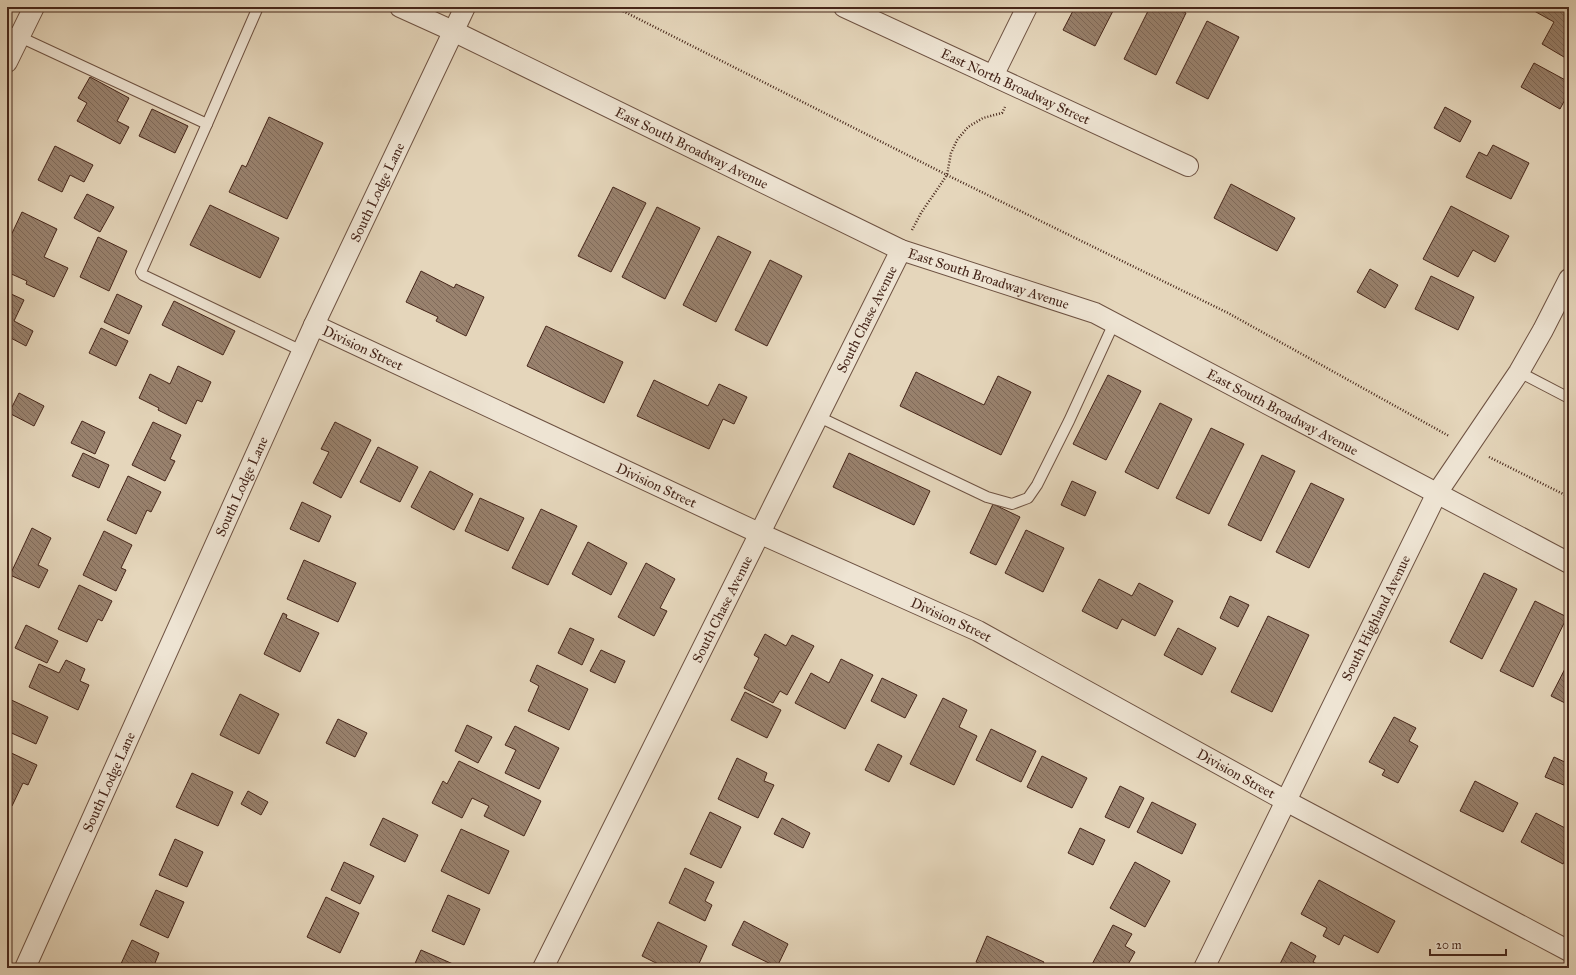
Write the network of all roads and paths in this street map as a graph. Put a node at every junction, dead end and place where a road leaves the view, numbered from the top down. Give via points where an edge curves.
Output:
1 (34, 7) edge
2 (258, 7) edge
3 (400, 7) edge
4 (465, 7) edge
5 (614, 7) edge
6 (844, 7) edge
7 (1027, 7) edge
8 (453, 31) junction
9 (13, 34) edge
10 (7, 62) edge
11 (993, 76) junction
12 (1017, 88) junction
13 (207, 124) junction
14 (1188, 166) dead end
15 (946, 175) junction
16 (901, 250) junction
17 (1569, 279) edge
18 (1114, 323) junction
19 (314, 325) junction
20 (302, 351) junction
21 (1519, 372) junction
22 (1569, 398) edge
23 (819, 417) junction
24 (1451, 437) dead end
25 (1486, 455) dead end
26 (1436, 493) junction
27 (1569, 497) edge
28 (761, 534) junction
29 (1569, 563) edge
30 (1286, 801) junction
31 (1569, 951) edge
32 (25, 968) edge
33 (543, 968) edge
34 (1204, 968) edge

1 - 9 street
2 - 13 lane
3 - 8 street, East South Broadway Avenue
4 - 8 street, South Lodge Lane
5 - 15 path
6 - 11 street, East North Broadway Street
7 - 11 street
8 - 16 street, East South Broadway Avenue
8 - 19 street, South Lodge Lane
9 - 10 street
9 - 13 lane
11 - 12 street, East North Broadway Street
12 - 14 street, East North Broadway Street
12 - 15 path via 1002,113 983,118 968,127 951,154
13 - 20 lane via 142,272 143,275
15 - 16 path
15 - 24 path via 1228,312
16 - 18 street, East South Broadway Avenue via 1095,313
16 - 23 street, South Chase Avenue
17 - 21 street, South Highland Avenue
18 - 23 lane via 1070,421 1037,485 1028,498 1012,504 987,496
18 - 26 street, East South Broadway Avenue
19 - 20 street, South Lodge Lane
19 - 28 street, Division Street
20 - 32 street, South Lodge Lane
21 - 22 lane
21 - 26 street, South Highland Avenue
23 - 28 street, South Chase Avenue
25 - 27 path
26 - 29 street, East South Broadway Avenue
26 - 30 street, South Highland Avenue
28 - 30 street, Division Street via 978,631
28 - 33 street, South Chase Avenue
30 - 31 street, Division Street
30 - 34 street, South Highland Avenue

